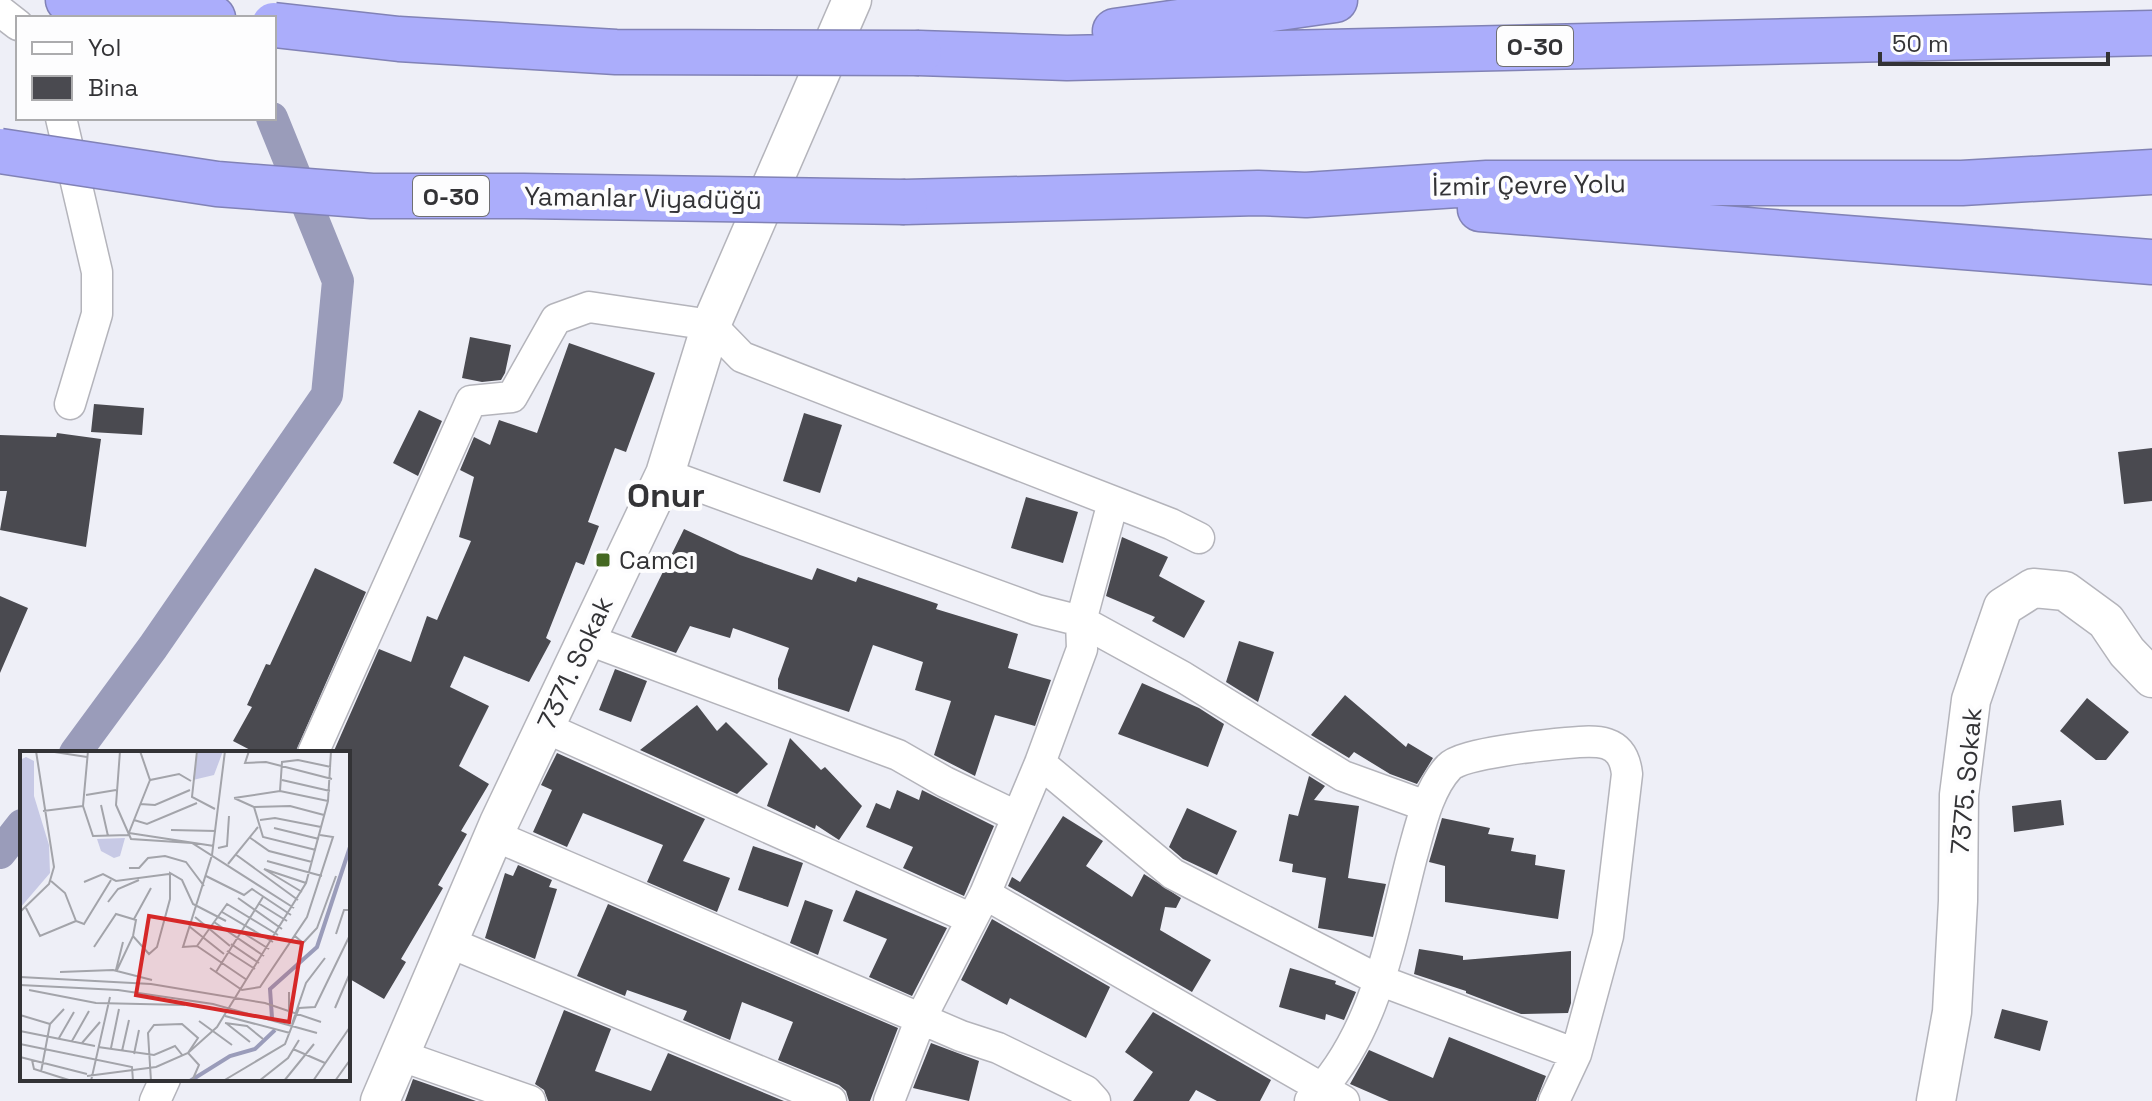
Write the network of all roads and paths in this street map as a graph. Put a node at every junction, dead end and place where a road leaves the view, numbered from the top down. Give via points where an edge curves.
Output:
1 (68, 0) edge
2 (852, 0) edge
3 (1335, 0) edge
4 (0, 11) edge
5 (197, 16) edge
6 (16, 23) edge
7 (276, 25) edge
8 (2152, 33) edge
9 (919, 53) junction
10 (61, 120) edge
11 (0, 151) edge
12 (2152, 172) edge
13 (1306, 195) junction
14 (905, 202) joint
15 (2152, 262) edge
16 (711, 325) junction
17 (70, 404) dead end
18 (665, 474) junction
19 (1113, 502) junction
20 (1199, 538) dead end
21 (1081, 621) junction
22 (586, 639) junction
23 (2152, 678) edge
24 (544, 727) junction
25 (314, 751) edge
26 (1040, 763) junction
27 (1426, 806) junction
28 (1016, 816) junction
29 (493, 835) junction
30 (978, 906) junction
31 (448, 942) junction
32 (1379, 980) junction
33 (921, 1018) junction
34 (1576, 1054) junction
35 (399, 1055) junction
36 (164, 1081) edge
37 (1326, 1097) edge
38 (155, 1101) edge
39 (380, 1101) edge
40 (530, 1101) edge
41 (831, 1101) edge
42 (889, 1101) edge
43 (1095, 1101) edge
44 (1554, 1101) edge
45 (1936, 1101) edge

1 - 5 highway
2 - 16 street, 7371. Sokak
3 - 9 highway
4 - 6 street
7 - 9 highway, O-30, bridge via 399,39 616,52
8 - 9 highway, O-30 via 1067,58
10 - 17 street via 97,272 97,314
11 - 14 highway, Yamanlar Viyadüğü / O-30, bridge via 217,184 372,196
12 - 13 highway, İzmir Çevre Yolu / O-30 via 1962,183 1487,183
13 - 14 highway, İzmir Çevre Yolu / O-30
13 - 15 highway
16 - 18 street, 7371. Sokak
16 - 19 street via 742,357
16 - 25 street via 589,307 556,319 512,397 471,401
18 - 21 street via 1037,610
18 - 22 street, 7371. Sokak
19 - 20 street
19 - 21 street
21 - 26 street via 1082,649
21 - 27 street via 1343,776
22 - 24 street, 7371. Sokak
22 - 28 street via 898,755
23 - 45 street, 7375. Sokak via 2106,621 2065,591 2033,588 2003,607 1971,700 1959,795 1952,1012
24 - 29 street, 7371. Sokak
24 - 30 street
26 - 28 street
26 - 32 street via 1173,874
27 - 32 street
27 - 34 street via 1449,765 1465,757 1598,742 1615,747 1625,760 1608,936
28 - 30 street
29 - 31 street, 7371. Sokak
29 - 33 street
30 - 33 street
30 - 37 street
31 - 35 street, 7371. Sokak
31 - 41 street
32 - 34 street
32 - 37 street
33 - 42 street
33 - 43 street via 998,1048 1086,1091
34 - 44 street
35 - 39 street, 7371. Sokak
35 - 40 street
36 - 38 street

